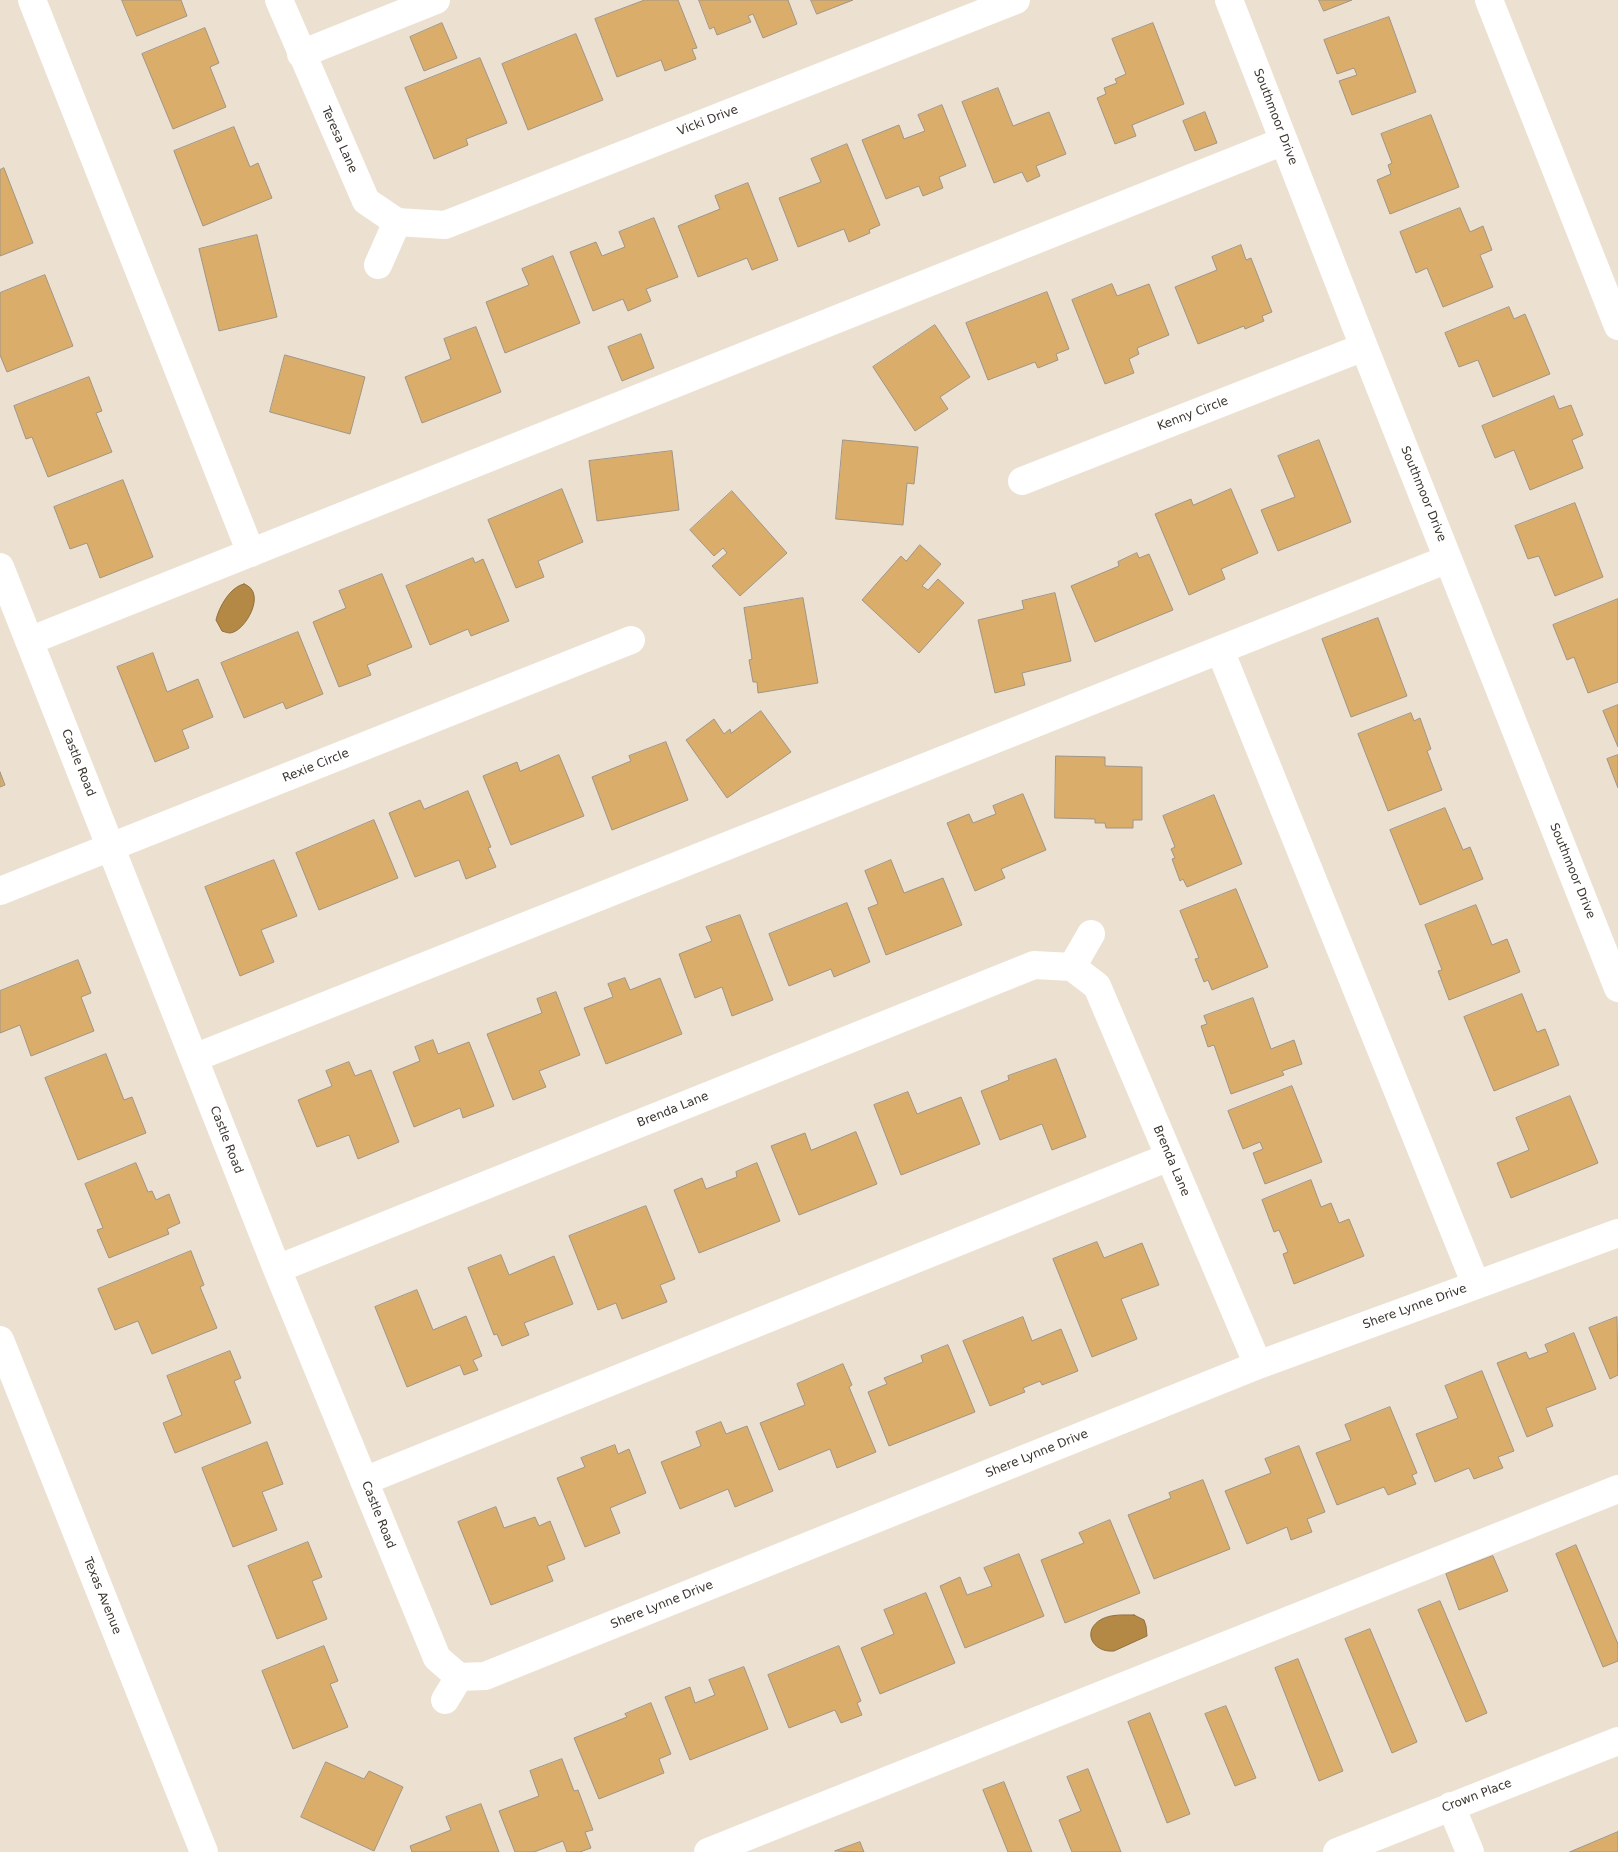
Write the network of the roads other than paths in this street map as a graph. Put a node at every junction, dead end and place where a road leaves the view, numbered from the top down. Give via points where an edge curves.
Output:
1 (32, 0) edge
2 (279, 0) edge
3 (436, 0) edge
4 (1016, 0) edge
5 (1229, 0) edge
6 (1489, 0) edge
7 (301, 54) junction
8 (1284, 141) junction
9 (397, 222) junction
10 (378, 266) dead end
11 (1618, 326) edge
12 (1364, 347) junction
13 (1022, 481) dead end
14 (251, 553) junction
15 (1448, 559) junction
16 (0, 567) edge
17 (631, 640) dead end
18 (29, 641) junction
19 (1220, 650) junction
20 (112, 847) junction
21 (0, 891) edge
22 (1091, 934) dead end
23 (1072, 967) junction
24 (1618, 988) edge
25 (194, 1058) junction
26 (1170, 1157) junction
27 (1618, 1233) edge
28 (277, 1269) junction
29 (1476, 1285) junction
30 (0, 1340) edge
31 (1258, 1365) junction
32 (364, 1481) junction
33 (1618, 1488) edge
34 (459, 1677) junction
35 (445, 1700) dead end
36 (1618, 1741) edge
37 (1451, 1806) junction
38 (204, 1852) edge
39 (708, 1852) edge
40 (1337, 1852) edge
41 (1470, 1852) edge

1 - 14 street
2 - 7 street, Teresa Lane
3 - 7 street
4 - 9 street, Vicki Drive via 445,225
5 - 8 street, Southmoor Drive
6 - 11 street
7 - 9 street, Teresa Lane via 366,201
8 - 12 street, Southmoor Drive
8 - 14 street
9 - 10 street
12 - 13 street, Kenny Circle
12 - 15 street, Southmoor Drive
14 - 18 street
15 - 19 street
15 - 24 street, Southmoor Drive
16 - 18 street, Castle Road
17 - 20 street, Rexie Circle
18 - 20 street, Castle Road
19 - 25 street
19 - 29 street
20 - 21 street, Rexie Circle
20 - 25 street, Castle Road
22 - 23 street
23 - 26 street, Brenda Lane via 1097,986
23 - 28 street, Brenda Lane via 1034,965
25 - 28 street, Castle Road
26 - 31 street, Brenda Lane
26 - 32 street
27 - 29 street, Shere Lynne Drive
28 - 32 street, Castle Road
29 - 31 street, Shere Lynne Drive
30 - 38 street, Texas Avenue
31 - 34 street, Shere Lynne Drive via 485,1676
32 - 34 street, Castle Road via 437,1658
33 - 39 street
34 - 35 street
36 - 37 street, Crown Place
37 - 40 street, Crown Place
37 - 41 street

